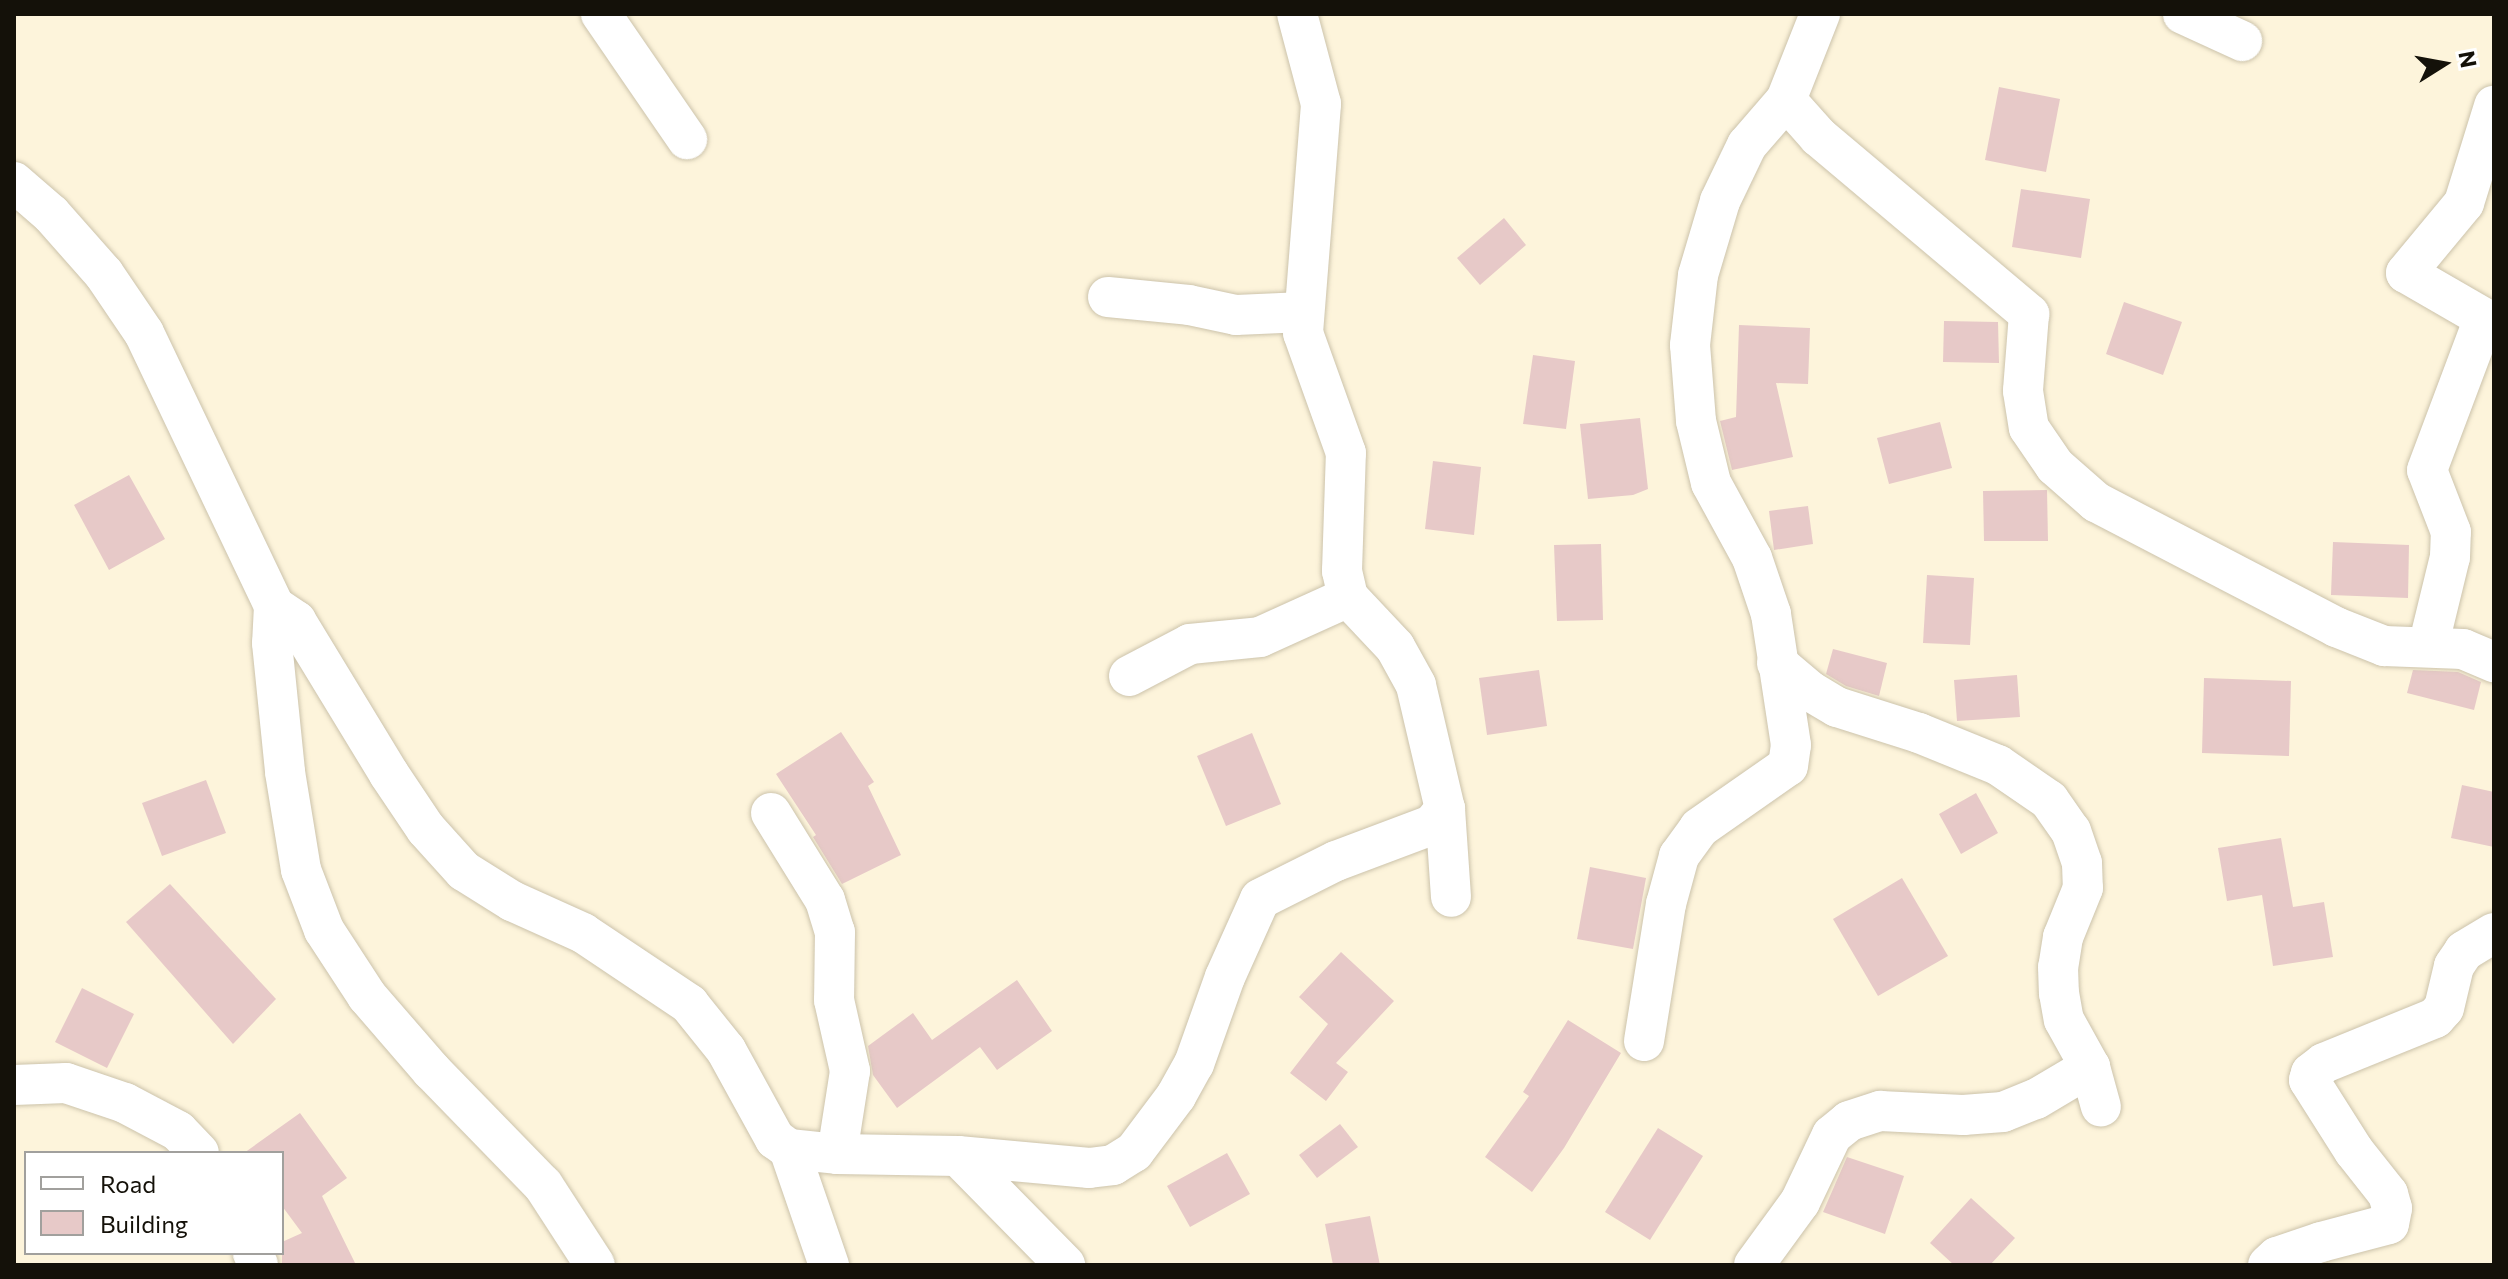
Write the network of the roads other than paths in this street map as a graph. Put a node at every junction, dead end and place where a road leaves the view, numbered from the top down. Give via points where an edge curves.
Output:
1 (601, 14) edge
2 (1297, 14) edge
3 (1820, 14) edge
4 (2183, 14) edge
5 (2242, 41) dead end
6 (1786, 100) junction
7 (2494, 106) edge
8 (687, 139) dead end
9 (14, 182) edge
10 (1108, 297) dead end
11 (1304, 312) junction
12 (1348, 597) junction
13 (274, 606) junction
14 (2428, 647) junction
15 (2494, 662) edge
16 (1777, 663) junction
17 (1129, 676) dead end
18 (1445, 809) junction
19 (771, 813) dead end
20 (1451, 897) dead end
21 (2494, 933) edge
22 (1644, 1041) dead end
23 (2090, 1067) junction
24 (14, 1085) edge
25 (2101, 1107) dead end
26 (789, 1149) junction
27 (197, 1151) edge
28 (837, 1154) junction
29 (958, 1156) junction
30 (1757, 1263) edge
31 (595, 1265) edge
32 (829, 1265) edge
33 (1065, 1265) edge
34 (2268, 1265) edge

1 - 8 street
2 - 11 street via 1321,104
3 - 6 street
4 - 5 street
6 - 14 street via 1863,177 2029,314 2023,391 2029,428 2055,466 2096,502 2336,627 2384,646
6 - 16 street via 1747,145 1720,201 1698,275 1690,345 1696,421 1711,483 1752,558 1771,614
7 - 14 street via 2464,203 2406,273 2484,318 2427,470 2451,532
9 - 13 street via 51,214 104,274 144,333
10 - 11 street via 1236,315
11 - 12 street via 1303,333 1314,373 1346,453 1342,571
12 - 17 street via 1260,637 1190,644
12 - 18 street via 1395,647 1416,685
13 - 26 street via 296,621 389,774 426,829 464,871 512,901 583,933 689,1004 726,1050 775,1139
13 - 31 street via 272,643 285,772 301,870 324,930 376,1007 543,1185
14 - 15 street via 2463,649
16 - 22 street via 1788,708 1788,766 1699,828 1679,856
16 - 23 street via 1837,707 1998,765 2049,800 2071,831 2082,863 2083,888 2063,937 2058,967 2064,1020
18 - 20 street
18 - 29 street via 1432,825 1336,861 1260,899 1194,1064 1134,1152 1113,1165 1089,1168
19 - 28 street via 825,900 835,932 834,1000 850,1071
21 - 34 street via 2464,951 2454,966 2444,1008 2435,1018 2311,1073 2309,1080 2354,1151 2388,1194 2389,1224 2306,1247
23 - 25 street
23 - 30 street via 2003,1112 1880,1111 1849,1121 1832,1135 1800,1202
24 - 27 street via 66,1083 125,1103 178,1131
26 - 28 street
26 - 32 street
28 - 29 street
29 - 33 street

